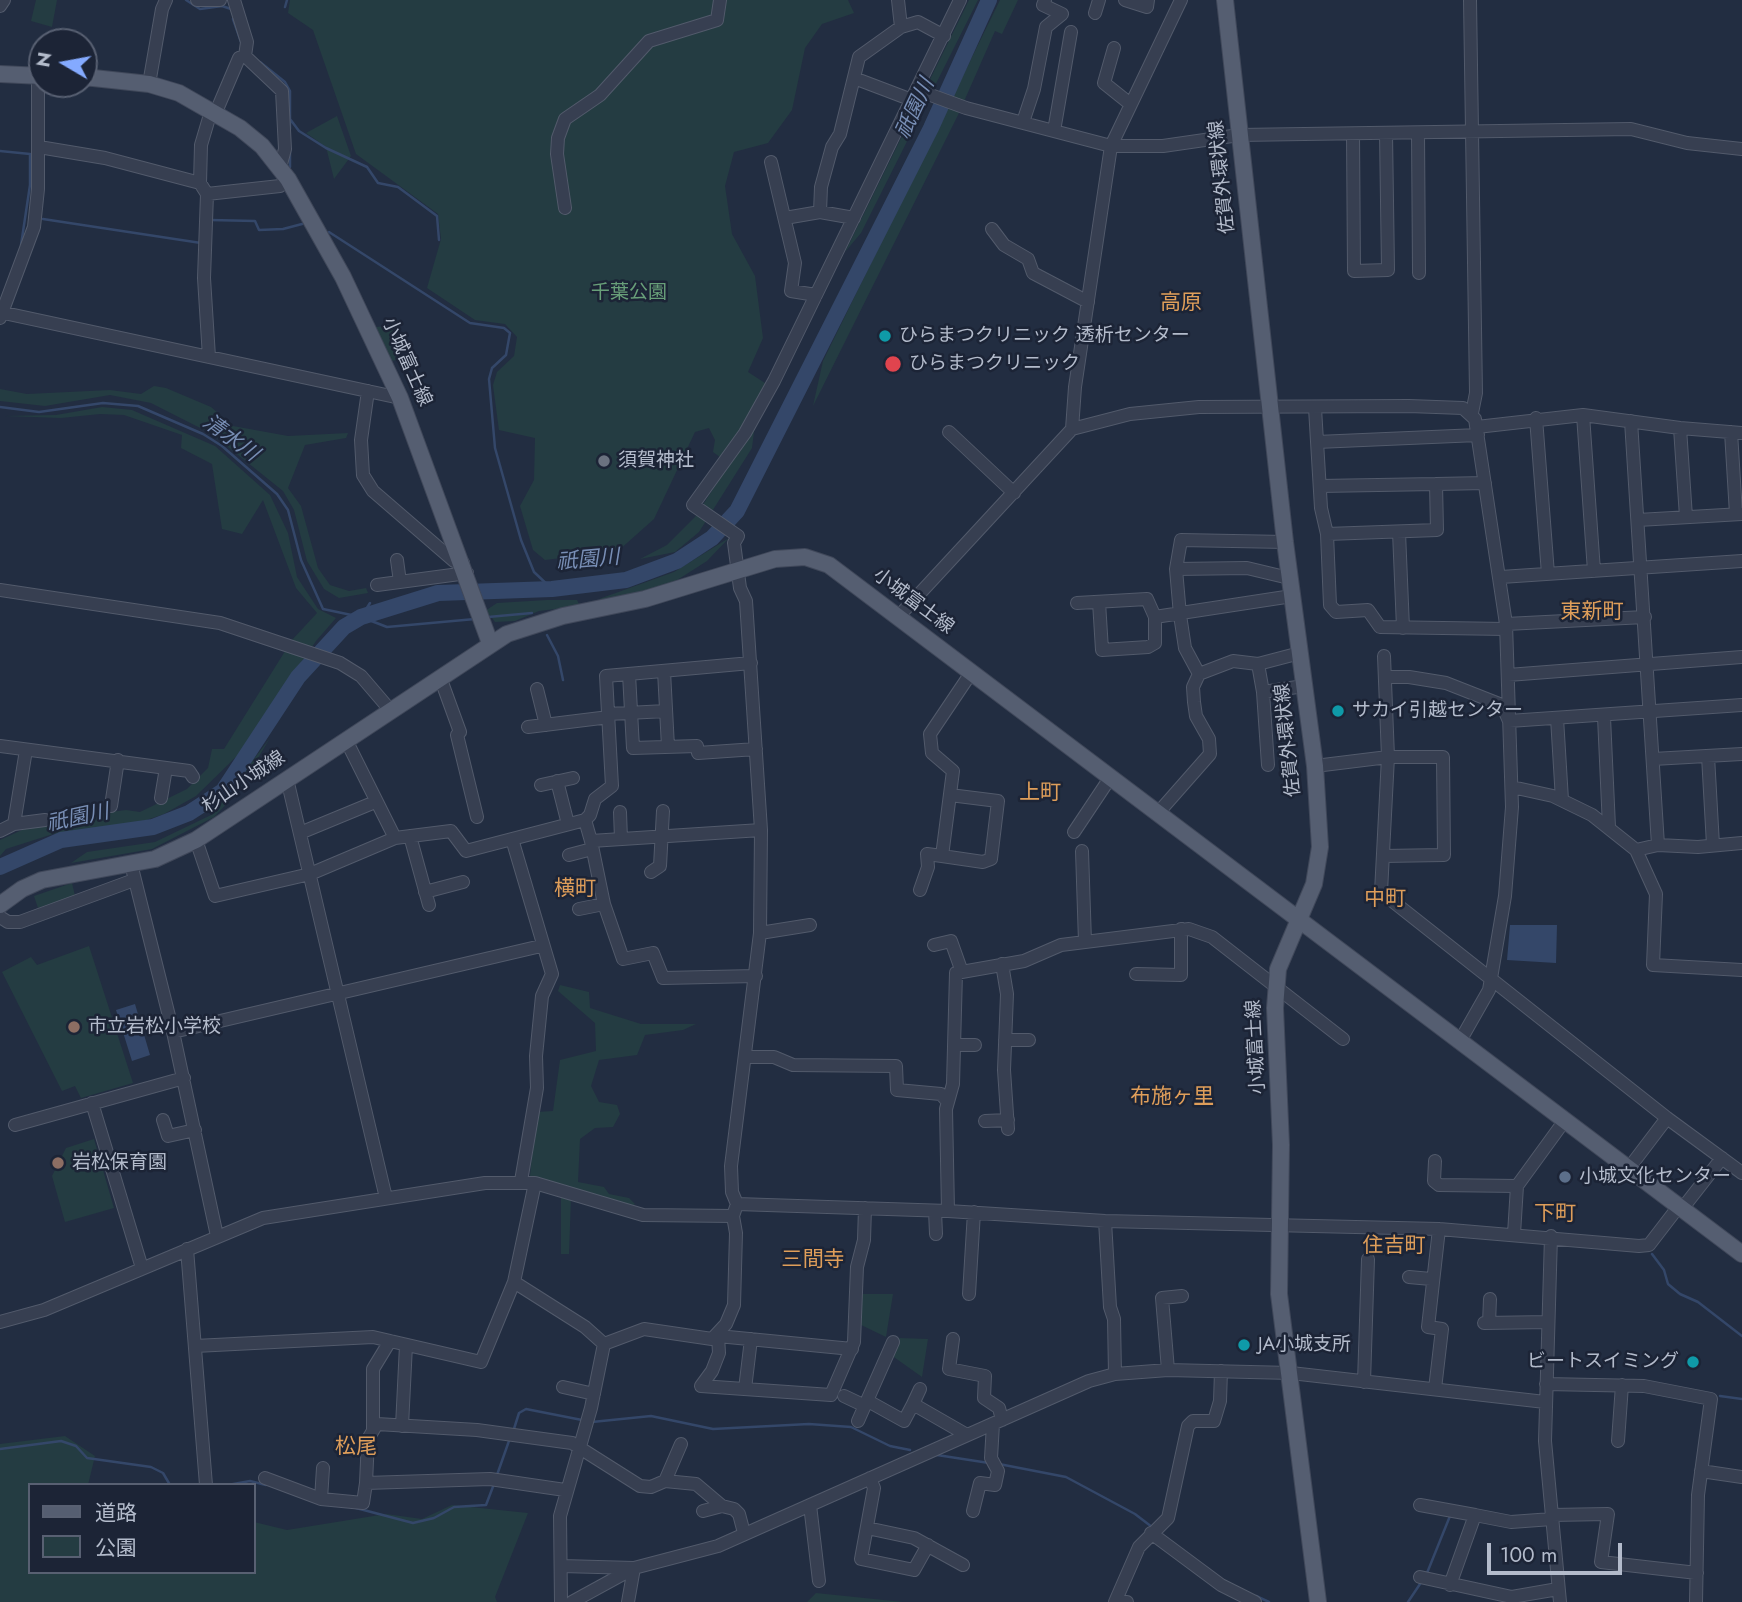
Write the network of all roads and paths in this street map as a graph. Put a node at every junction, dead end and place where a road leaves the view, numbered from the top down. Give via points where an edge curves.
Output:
1 (4, 0) edge
2 (166, 0) edge
3 (197, 0) edge
4 (221, 0) edge
5 (234, 0) edge
6 (720, 0) edge
7 (898, 0) edge
8 (960, 0) edge
9 (1045, 0) edge
10 (1125, 0) edge
11 (1148, 0) edge
12 (1181, 0) edge
13 (1225, 0) edge
14 (1470, 0) edge
15 (0, 6) edge
16 (901, 27) junction
17 (1071, 32) dead end
18 (943, 36) junction
19 (1114, 48) dead end
20 (246, 56) junction
21 (0, 74) edge
22 (28, 75) edge
23 (854, 78) junction
24 (98, 79) edge
25 (149, 84) junction
26 (918, 94) junction
27 (40, 98) edge
28 (1129, 103) junction
29 (213, 115) junction
30 (1023, 122) junction
31 (1054, 131) junction
32 (1472, 132) junction
33 (1386, 133) junction
34 (1418, 133) junction
35 (1353, 134) junction
36 (1239, 135) junction
37 (1111, 146) junction
38 (39, 147) junction
39 (1742, 149) edge
40 (771, 162) dead end
41 (284, 173) junction
42 (204, 188) junction
43 (565, 208) dead end
44 (820, 212) junction
45 (785, 218) junction
46 (854, 218) junction
47 (992, 229) dead end
48 (1419, 273) dead end
49 (816, 295) junction
50 (1088, 302) junction
51 (1, 314) edge
52 (209, 357) junction
53 (368, 391) junction
54 (400, 398) junction
55 (1269, 408) junction
56 (1315, 408) junction
57 (1472, 413) junction
58 (1583, 415) junction
59 (1536, 418) junction
60 (1631, 421) junction
61 (1680, 428) junction
62 (1072, 429) junction
63 (1477, 431) junction
64 (949, 432) dead end
65 (1736, 432) edge
66 (1317, 442) junction
67 (1485, 483) junction
68 (1436, 484) junction
69 (1320, 486) junction
70 (1014, 493) junction
71 (1739, 514) edge
72 (1686, 517) junction
73 (1638, 520) junction
74 (1399, 532) junction
75 (1327, 534) junction
76 (1284, 542) junction
77 (397, 560) dead end
78 (1742, 561) edge
79 (1642, 567) junction
80 (465, 568) junction
81 (1176, 569) junction
82 (737, 570) junction
83 (1594, 571) junction
84 (1548, 574) junction
85 (1501, 577) junction
86 (1289, 578) junction
87 (400, 582) junction
88 (377, 585) dead end
89 (0, 590) edge
90 (1292, 596) junction
91 (1099, 602) junction
92 (1077, 603) dead end
93 (1180, 615) junction
94 (898, 617) junction
95 (1155, 617) junction
96 (1645, 617) junction
97 (1506, 626) junction
98 (1403, 628) junction
99 (490, 643) junction
100 (1300, 653) junction
101 (1384, 656) dead end
102 (1742, 657) edge
103 (751, 663) junction
104 (1648, 663) junction
105 (1258, 664) junction
106 (664, 671) junction
107 (971, 673) junction
108 (629, 674) junction
109 (1199, 674) junction
110 (1508, 675) junction
111 (440, 677) junction
112 (1386, 677) junction
113 (1304, 686) junction
114 (537, 689) dead end
115 (1264, 692) junction
116 (1742, 705) edge
117 (391, 711) junction
118 (666, 711) junction
119 (631, 713) junction
120 (1651, 714) junction
121 (609, 715) junction
122 (1604, 717) junction
123 (1558, 718) junction
124 (1509, 721) junction
125 (546, 725) junction
126 (528, 727) dead end
127 (346, 740) junction
128 (0, 746) edge
129 (668, 747) junction
130 (756, 749) junction
131 (26, 750) junction
132 (1742, 754) edge
133 (1708, 756) junction
134 (1388, 757) junction
135 (1653, 759) junction
136 (118, 760) junction
137 (1268, 765) dead end
138 (1315, 766) junction
139 (166, 768) junction
140 (194, 777) dead end
141 (573, 778) dead end
142 (1110, 778) junction
143 (287, 779) junction
144 (557, 781) junction
145 (541, 785) dead end
146 (1512, 787) junction
147 (950, 795) junction
148 (161, 798) dead end
149 (1562, 800) junction
150 (375, 802) junction
151 (111, 806) dead end
152 (663, 811) dead end
153 (620, 812) dead end
154 (1158, 813) junction
155 (477, 817) dead end
156 (45, 820) dead end
157 (585, 820) junction
158 (14, 824) junction
159 (568, 824) junction
160 (1609, 827) junction
161 (761, 830) junction
162 (0, 831) edge
163 (1074, 832) dead end
164 (300, 833) junction
165 (410, 836) junction
166 (659, 837) junction
167 (395, 838) junction
168 (512, 839) junction
169 (621, 839) junction
170 (197, 840) junction
171 (1742, 843) edge
172 (591, 845) junction
173 (1658, 845) junction
174 (1713, 845) junction
175 (1636, 850) junction
176 (1082, 851) dead end
177 (569, 855) dead end
178 (942, 856) junction
179 (1383, 856) junction
180 (132, 872) junction
181 (651, 872) dead end
182 (310, 874) junction
183 (463, 882) dead end
184 (920, 890) dead end
185 (604, 904) junction
186 (0, 905) edge
187 (579, 909) dead end
188 (0, 917) edge
189 (1298, 919) junction
190 (810, 925) dead end
191 (1181, 929) junction
192 (760, 933) junction
193 (1085, 942) junction
194 (934, 945) dead end
195 (541, 946) junction
196 (1002, 964) junction
197 (1742, 970) edge
198 (962, 972) junction
199 (1136, 974) dead end
200 (756, 975) junction
201 (1491, 980) junction
202 (1275, 986) junction
203 (338, 993) junction
204 (173, 1032) junction
205 (1343, 1039) dead end
206 (1005, 1040) junction
207 (1030, 1040) dead end
208 (1460, 1041) junction
209 (954, 1045) junction
210 (975, 1045) dead end
211 (746, 1057) junction
212 (184, 1078) junction
213 (947, 1101) junction
214 (92, 1103) junction
215 (1667, 1118) junction
216 (163, 1120) dead end
217 (1565, 1120) junction
218 (985, 1121) dead end
219 (15, 1125) dead end
220 (195, 1130) junction
221 (1722, 1158) junction
222 (1435, 1161) dead end
223 (1629, 1168) junction
224 (1742, 1172) edge
225 (528, 1182) junction
226 (1517, 1186) junction
227 (386, 1198) junction
228 (865, 1208) junction
229 (1681, 1208) junction
230 (735, 1210) junction
231 (942, 1211) junction
232 (974, 1212) junction
233 (1105, 1221) junction
234 (1278, 1224) junction
235 (1439, 1229) junction
236 (936, 1234) dead end
237 (1514, 1234) junction
238 (217, 1236) junction
239 (1551, 1236) junction
240 (1740, 1248) edge
241 (187, 1249) junction
242 (1368, 1259) dead end
243 (142, 1268) junction
244 (1409, 1277) dead end
245 (1431, 1279) junction
246 (514, 1282) junction
247 (969, 1294) dead end
248 (1182, 1296) dead end
249 (1490, 1299) dead end
250 (0, 1322) edge
251 (1548, 1322) junction
252 (718, 1336) junction
253 (751, 1339) junction
254 (953, 1339) dead end
255 (390, 1341) junction
256 (893, 1342) dead end
257 (604, 1344) junction
258 (406, 1345) junction
259 (195, 1346) junction
260 (852, 1349) junction
261 (1168, 1370) junction
262 (1221, 1371) junction
263 (1291, 1373) junction
264 (1115, 1374) junction
265 (1364, 1382) junction
266 (1546, 1384) junction
267 (1622, 1385) junction
268 (563, 1387) dead end
269 (745, 1389) junction
270 (920, 1389) dead end
271 (1434, 1389) junction
272 (594, 1394) junction
273 (845, 1396) dead end
274 (1545, 1402) junction
275 (867, 1404) junction
276 (913, 1404) junction
277 (858, 1421) dead end
278 (997, 1422) junction
279 (402, 1426) junction
280 (373, 1429) junction
281 (967, 1435) junction
282 (1618, 1441) dead end
283 (681, 1444) dead end
284 (579, 1446) junction
285 (323, 1468) dead end
286 (1701, 1472) junction
287 (1742, 1477) edge
288 (265, 1478) dead end
289 (870, 1478) junction
290 (665, 1481) junction
291 (206, 1483) edge
292 (366, 1483) junction
293 (565, 1490) junction
294 (321, 1499) junction
295 (810, 1505) junction
296 (1420, 1505) dead end
297 (722, 1506) junction
298 (703, 1511) dead end
299 (973, 1511) dead end
300 (1475, 1515) junction
301 (1552, 1517) junction
302 (867, 1528) junction
303 (1155, 1531) junction
304 (744, 1533) junction
305 (928, 1545) junction
306 (963, 1565) dead end
307 (562, 1566) junction
308 (634, 1568) junction
309 (1697, 1573) junction
310 (1423, 1578) dead end
311 (819, 1581) dead end
312 (1450, 1585) junction
313 (1559, 1596) edge
314 (561, 1602) edge
315 (572, 1602) edge
316 (628, 1602) edge
317 (1115, 1602) edge
318 (1252, 1602) edge
319 (1318, 1602) edge
320 (1696, 1602) edge

1 - 15 street
2 - 25 street
3 - 4 street
4 - 5 street
5 - 20 street via 247,42
6 - 43 street via 717,20 649,41 600,95 565,119 558,146
7 - 16 street
8 - 18 street
9 - 30 street via 1043,5 1062,15 1046,27
10 - 11 street via 1147,7
12 - 28 street
13 - 36 main road, 佐賀外環状線
14 - 32 street
16 - 18 street via 918,22
16 - 23 street via 859,57
17 - 31 street
18 - 26 street
19 - 28 street via 1104,83
20 - 29 street via 239,58
20 - 41 street via 282,91
21 - 22 main road
23 - 26 street
23 - 44 street via 821,187
24 - 25 main road, 小城富士線
25 - 29 main road, 小城富士線 via 179,93
26 - 30 street
26 - 46 street
27 - 38 street
28 - 37 street
29 - 41 main road, 小城富士線 via 261,146
29 - 42 street via 201,145
30 - 31 street
31 - 37 street
32 - 34 street
32 - 39 street via 1631,129 1688,143
32 - 57 street via 1476,394
33 - 34 street
33 - 35 street
33 - 35 street via 1388,270 1354,271
34 - 48 street
35 - 36 street
36 - 37 street via 1163,146
36 - 55 main road, 佐賀外環状線
37 - 50 street
38 - 42 street via 105,158
38 - 51 street via 34,227
40 - 45 street
41 - 42 street via 281,186
41 - 54 main road, 小城富士線 via 343,277
42 - 52 street
44 - 45 street
44 - 46 street
45 - 49 street via 795,263 792,291
46 - 49 street
47 - 50 street via 1004,245 1028,258 1032,273
49 - 82 street via 745,433 693,505 738,536 734,543
50 - 62 street
51 - 52 street
52 - 53 street
53 - 54 street
53 - 80 street via 361,440 363,475 373,491
54 - 80 main road, 小城富士線
55 - 56 street
55 - 62 street via 1129,414
55 - 76 main road, 佐賀外環状線
56 - 57 street via 1409,406 1463,408
56 - 66 street
57 - 63 street
58 - 59 street
58 - 60 street
58 - 83 street
59 - 63 street
59 - 84 street
60 - 61 street
60 - 73 street
61 - 65 street
61 - 72 street
62 - 70 street
63 - 66 street
63 - 67 street
64 - 70 street
65 - 71 street
66 - 69 street
67 - 68 street
67 - 85 street
68 - 69 street
68 - 74 street via 1437,530
69 - 75 street
70 - 94 street
71 - 72 street
72 - 73 street
73 - 79 street
74 - 75 street
74 - 98 street
75 - 98 street via 1330,605 1336,612 1368,610 1380,627
76 - 81 street via 1181,540
76 - 86 main road, 佐賀外環状線
77 - 87 street
78 - 79 street
79 - 83 street
79 - 96 street
80 - 87 street
80 - 99 main road, 小城富士線
81 - 86 street via 1247,568
81 - 93 street
82 - 94 main road, 小城富士線 via 790,556 817,560
82 - 99 main road, 小城富士線 via 645,599 533,624
82 - 103 street via 746,601
83 - 84 street
84 - 85 street
85 - 97 street
86 - 90 main road, 佐賀外環状線
87 - 88 street
89 - 117 street via 220,623 340,663 361,676
90 - 93 street
90 - 100 main road, 佐賀外環状線
91 - 92 street
91 - 95 street via 1147,600
91 - 95 street via 1102,650 1155,643
93 - 95 street
93 - 109 street via 1185,648
94 - 107 main road, 小城富士線
96 - 97 street
96 - 104 street
97 - 98 street
97 - 110 street
99 - 111 main road, 杉山小城線
100 - 105 street
100 - 113 main road, 佐賀外環状線
101 - 112 street
102 - 104 street
103 - 106 street
103 - 130 street
104 - 110 street
104 - 120 street
105 - 109 street via 1233,662
105 - 115 street
106 - 108 street
106 - 118 street
107 - 142 main road, 小城富士線
107 - 147 street via 930,734 932,753 953,771
108 - 119 street
108 - 121 street via 606,676
109 - 154 street via 1193,687 1194,702 1210,754
110 - 124 street
111 - 117 main road, 杉山小城線
111 - 155 street via 460,732
112 - 124 street via 1446,683 1502,705
112 - 134 street
113 - 115 street
113 - 138 main road, 佐賀外環状線
114 - 125 street
115 - 137 street
116 - 120 street
117 - 127 main road, 杉山小城線
118 - 119 street
118 - 129 street
119 - 121 street
119 - 129 street via 633,748
120 - 122 street
120 - 135 street
121 - 125 street
121 - 157 street via 612,786 595,799
122 - 123 street
122 - 160 street
123 - 124 street
123 - 149 street
124 - 146 street
125 - 126 street
127 - 143 main road, 杉山小城線
127 - 150 street
128 - 131 street
129 - 130 street via 697,746 698,753
130 - 161 street
131 - 136 street
131 - 158 street
132 - 133 street
133 - 135 street
133 - 174 street
134 - 138 street
134 - 179 street
134 - 179 street via 1443,757 1444,855
135 - 173 street
136 - 139 street
136 - 151 street
138 - 189 main road, 佐賀外環状線 via 1318,868
139 - 140 street via 189,771
139 - 148 street
141 - 144 street
142 - 154 main road, 小城富士線
142 - 163 street
143 - 164 street
143 - 170 main road, 杉山小城線
144 - 145 street
144 - 159 street
146 - 149 street
146 - 201 street via 1505,896
147 - 178 street
147 - 178 street via 998,801 991,859
149 - 160 street
150 - 164 street
150 - 167 street
152 - 166 street via 664,833
153 - 169 street
154 - 189 main road, 小城富士線
156 - 158 street
157 - 159 street
157 - 172 street
158 - 162 street
159 - 168 street
160 - 175 street
161 - 166 street
161 - 192 street
164 - 182 street
165 - 167 street
165 - 168 street via 452,831 466,851
165 - 183 street via 427,899
166 - 169 street
166 - 181 street via 660,866
167 - 182 street
168 - 195 street
169 - 172 street
170 - 180 main road, 杉山小城線
170 - 182 street via 215,896
171 - 174 street
172 - 177 street
172 - 185 street
173 - 174 street
173 - 175 street
175 - 197 street via 1656,894 1653,965
176 - 193 street
178 - 184 street via 927,854
179 - 201 street via 1381,892
180 - 186 main road, 杉山小城線 via 42,880
180 - 188 street via 20,922
180 - 204 street
182 - 203 street
185 - 187 street
185 - 200 street via 623,959 653,953 663,978
189 - 202 main road, 小城富士線
189 - 208 main road
190 - 192 street
191 - 193 street
191 - 199 street via 1181,975
191 - 202 street via 1212,937
192 - 200 street
193 - 196 street via 1061,944 1024,961
194 - 198 street via 951,941
195 - 203 street
195 - 225 street via 552,974 542,996
196 - 198 street
196 - 206 street via 1007,994
198 - 209 street via 956,973
200 - 211 street
201 - 208 street
201 - 215 street
202 - 205 street
202 - 234 main road, 小城富士線 via 1281,1145
203 - 204 street
203 - 227 street
204 - 212 street
206 - 207 street
206 - 218 street via 1008,1124
208 - 217 main road
209 - 210 street
209 - 213 street via 953,1084
211 - 213 street via 774,1057 793,1065 896,1066 897,1090 941,1094
211 - 230 street via 731,1166
212 - 214 street
212 - 220 street
213 - 231 street
214 - 219 street
214 - 243 street
215 - 221 street
215 - 223 street
216 - 220 street via 168,1136
217 - 223 main road
217 - 226 street
220 - 238 street
221 - 224 street
221 - 229 street
222 - 226 street via 1434,1181 1439,1185
223 - 229 main road
225 - 227 street
225 - 230 street via 643,1215
225 - 246 street
226 - 237 street
227 - 238 street via 262,1218
228 - 230 street
228 - 231 street
228 - 260 street
229 - 239 street via 1649,1245
229 - 240 main road
230 - 252 street via 734,1305
231 - 232 street
231 - 236 street
232 - 233 street
232 - 247 street
233 - 234 street
233 - 264 street
234 - 235 street
234 - 263 main road, 小城富士線 via 1279,1294
235 - 237 street
235 - 245 street
237 - 239 street
238 - 241 street
239 - 251 street
241 - 243 street
241 - 259 street
242 - 265 street
243 - 250 street via 44,1310
244 - 245 street
245 - 271 street via 1428,1327 1442,1329
246 - 257 street
246 - 258 street via 481,1362
248 - 261 street via 1162,1298
249 - 251 street via 1486,1323
251 - 266 street
252 - 253 street
252 - 257 street via 705,1339 644,1328
252 - 269 street via 719,1353 701,1386
253 - 260 street
253 - 269 street
254 - 278 street via 949,1369 985,1376 984,1398 999,1408
255 - 258 street
255 - 259 street via 366,1337
255 - 280 street via 373,1369
256 - 275 street
257 - 272 street
258 - 279 street
259 - 291 street
260 - 269 street via 831,1395
261 - 262 street
261 - 264 street
262 - 263 street
262 - 303 street via 1214,1421 1193,1421 1188,1426 1168,1518
263 - 265 street
263 - 319 main road, 小城富士線
264 - 278 street
265 - 271 street
266 - 267 street
266 - 274 street
267 - 282 street
267 - 286 street via 1711,1399
268 - 272 street
270 - 276 street
271 - 274 street
272 - 284 street
273 - 275 street
274 - 301 street
275 - 276 street via 904,1420
275 - 277 street
276 - 281 street
278 - 281 street
278 - 299 street via 991,1458 998,1471 995,1486 981,1483
279 - 280 street via 377,1424
279 - 284 street via 511,1434
280 - 292 street via 368,1438
281 - 289 street
283 - 290 street
284 - 290 street via 640,1486 658,1486
284 - 293 street
285 - 294 street
286 - 287 street
286 - 309 street
288 - 294 street
289 - 295 street
289 - 302 street via 874,1488
290 - 297 street via 696,1484
292 - 293 street via 495,1479
292 - 294 street via 363,1503
293 - 307 street via 560,1516
295 - 304 street
295 - 311 street
296 - 300 street
297 - 298 street
297 - 304 street via 739,1514
300 - 301 street via 1511,1522
300 - 312 street
301 - 309 street via 1608,1514 1601,1562
301 - 313 street
302 - 305 street
302 - 305 street via 861,1559 914,1570
303 - 317 street via 1139,1547
303 - 318 street via 1221,1585
304 - 308 street via 693,1554
305 - 306 street
307 - 308 street
307 - 314 street
308 - 315 street
308 - 316 street
309 - 320 street
310 - 312 street
312 - 313 street via 1512,1597

